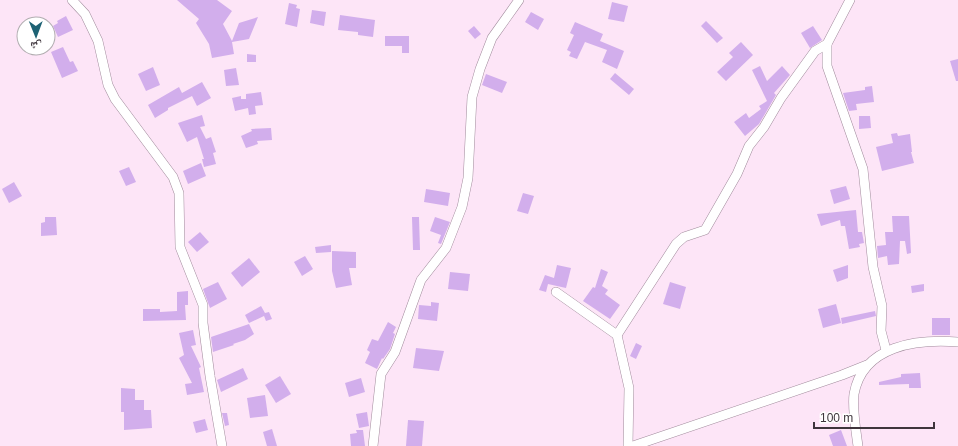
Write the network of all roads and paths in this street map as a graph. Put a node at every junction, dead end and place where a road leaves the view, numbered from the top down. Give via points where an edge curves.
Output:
1 (72, 0) edge
2 (519, 0) edge
3 (850, 0) edge
4 (827, 44) junction
5 (556, 292) dead end
6 (617, 335) junction
7 (958, 342) edge
8 (886, 350) junction
9 (867, 365) junction
10 (222, 446) edge
11 (373, 446) edge
12 (628, 446) edge
13 (633, 446) edge
14 (858, 446) edge

1 - 10 street via 85,14 98,41 108,85 173,177 179,193 180,247 203,305 211,384
2 - 11 street via 492,38 480,69 472,97 468,178 462,207 446,248 421,280 395,352 381,374
3 - 4 street
4 - 6 street via 815,51 781,98 764,128 749,146 737,174 705,230 684,237 676,244
4 - 8 street via 827,66 863,169 873,267 882,306 881,331
5 - 6 street
6 - 12 street via 629,388
7 - 8 street via 912,344
8 - 9 street
9 - 13 street
9 - 14 street via 858,379 854,395

